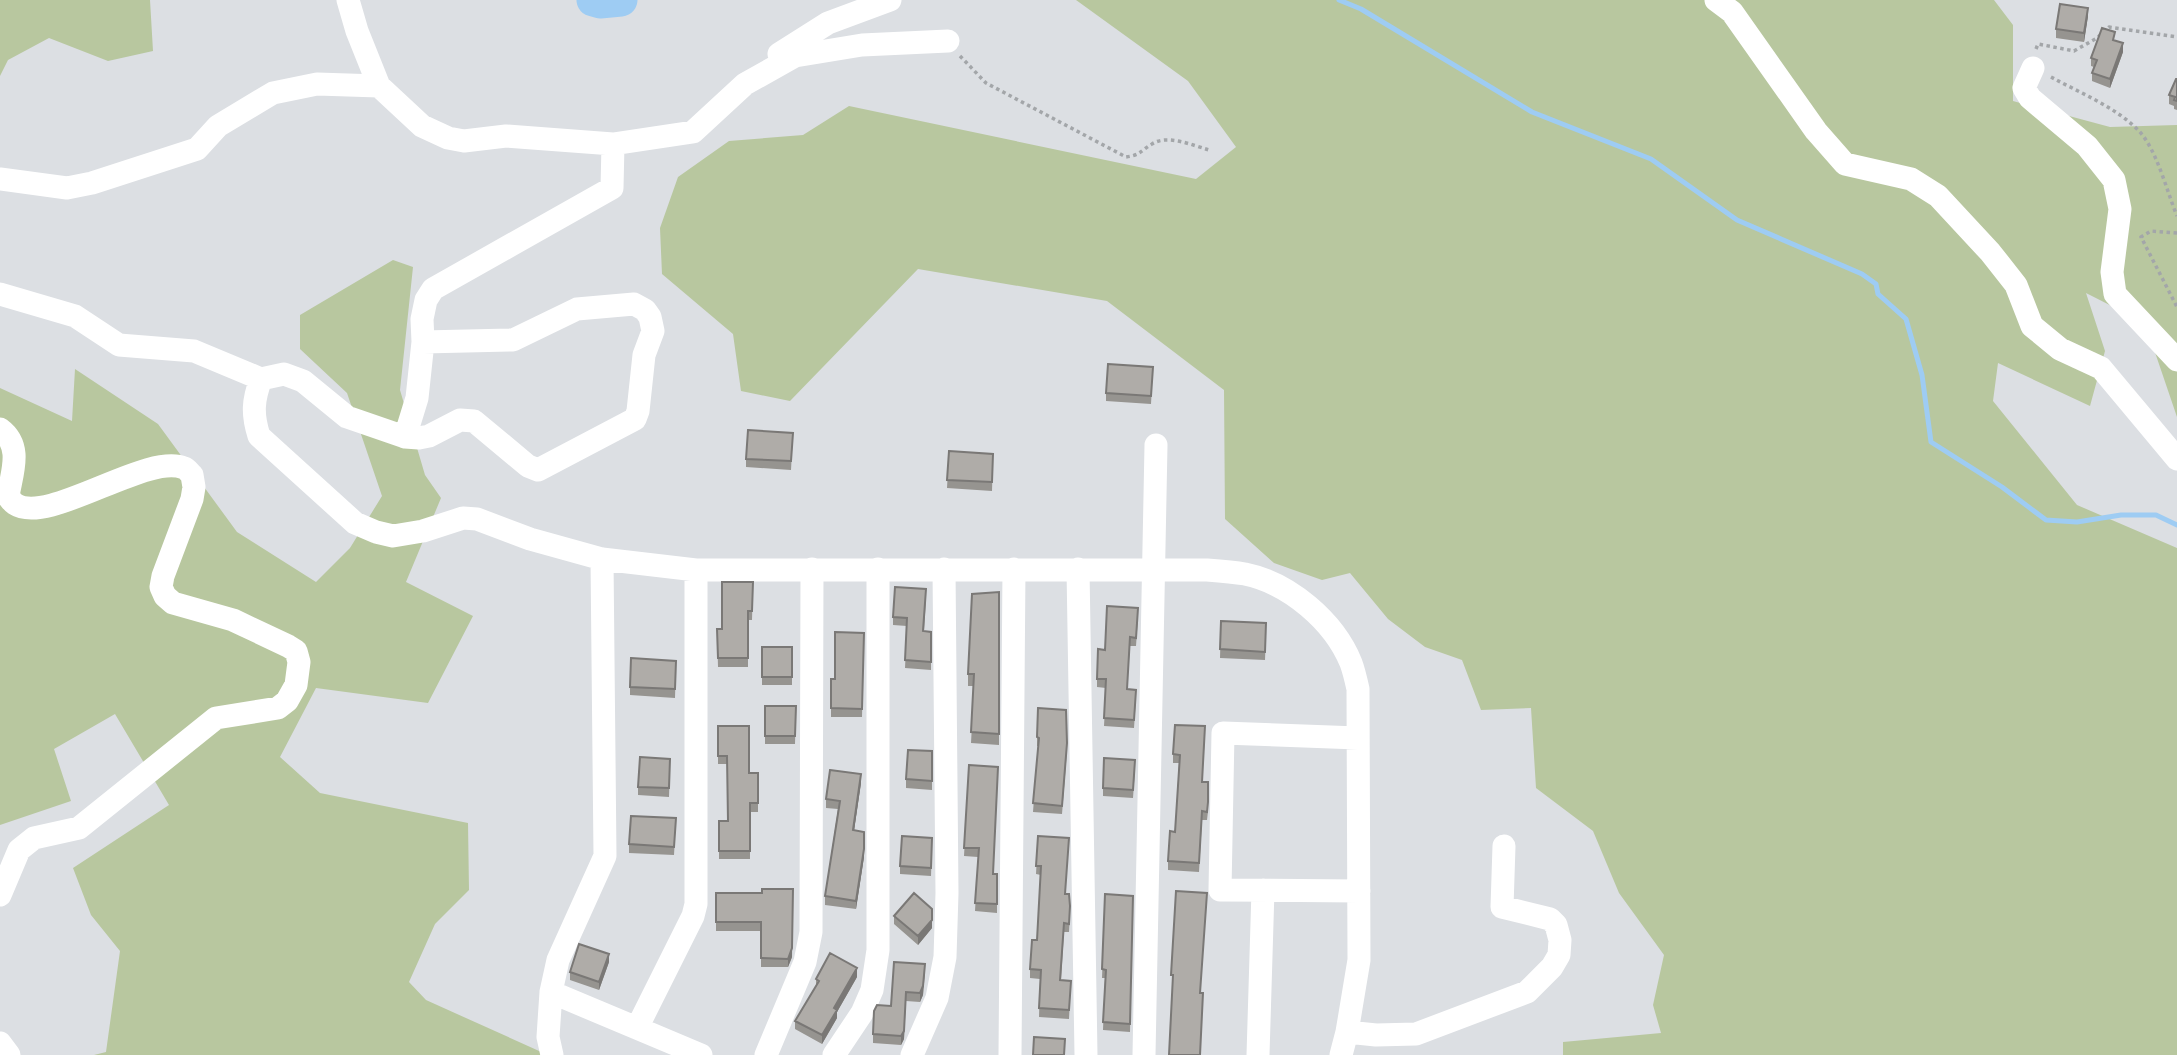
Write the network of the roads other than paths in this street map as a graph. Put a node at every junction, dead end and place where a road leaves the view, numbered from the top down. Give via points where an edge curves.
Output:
1 (348, 0) edge
2 (890, 0) edge
3 (1716, 0) edge
4 (948, 41) road end
5 (2033, 68) road end
6 (757, 78) junction
7 (379, 86) junction
8 (613, 144) junction
9 (0, 179) edge
10 (0, 294) edge
11 (423, 342) junction
12 (2177, 359) edge
13 (261, 379) junction
14 (0, 429) edge
15 (405, 437) junction
16 (1156, 445) dead end
17 (2177, 459) edge
18 (602, 559) junction
19 (812, 569) junction
20 (878, 569) junction
21 (944, 569) junction
22 (1014, 569) junction
23 (1078, 569) junction
24 (696, 570) junction
25 (1155, 570) junction
26 (1359, 738) junction
27 (1504, 846) dead end
28 (1263, 890) junction
29 (1359, 891) junction
30 (0, 895) edge
31 (551, 992) junction
32 (638, 1028) junction
33 (1347, 1032) junction
34 (0, 1043) edge
35 (1377, 1045) edge
36 (9, 1055) edge
37 (552, 1055) edge
38 (702, 1055) edge
39 (766, 1055) edge
40 (834, 1055) edge
41 (912, 1055) edge
42 (1010, 1055) edge
43 (1086, 1055) edge
44 (1144, 1055) edge
45 (1258, 1055) edge
46 (1341, 1055) edge

1 - 7 street
2 - 6 street via 828,23 761,65
3 - 17 street via 1732,12 1816,131 1845,164 1911,179 1938,196 2016,285 2032,326 2060,349 2101,368
4 - 6 street via 862,45 795,56
5 - 12 street via 2024,89 2030,98 2087,146 2114,180 2120,209 2112,272 2115,294
6 - 8 street via 693,132
7 - 8 street via 422,126 447,138 464,141 506,136
7 - 9 street via 317,84 273,93 218,126 197,149 92,183 67,188
8 - 11 street via 612,188 433,289 422,319
10 - 13 street via 75,316 119,345 194,351
11 - 15 street via 418,398
11 - 15 street via 513,340 571,311 625,304 640,307 653,324 635,419 543,470 528,466 474,421 460,420 429,436
13 - 15 street via 285,374 303,381 347,418
13 - 18 street via 253,399 259,436 355,523 393,536 477,519
14 - 30 street via 15,453 8,496 15,505 27,508 53,505 166,466 184,467 192,475 194,487 163,576 165,596 288,646 296,651 299,662 296,685 278,708 216,718 79,828 34,838 19,850
16 - 25 street
18 - 24 street
18 - 31 street via 605,856 558,960
19 - 20 street
19 - 24 street
19 - 39 street via 811,932 805,962
20 - 21 street
20 - 40 street via 878,950 872,990
21 - 22 street
21 - 41 street via 945,957 937,998
22 - 23 street
22 - 42 street
23 - 25 street
23 - 43 street
24 - 32 street via 696,904
25 - 26 street via 1247,574 1281,586 1314,612 1350,661 1358,689
25 - 44 street
26 - 28 street via 1223,733 1220,890
26 - 29 street
27 - 35 street via 1502,907 1550,919 1556,925 1559,955 1552,967 1527,992
28 - 29 street
28 - 45 street
29 - 33 street via 1359,960
31 - 32 street
31 - 37 street via 548,1037
32 - 38 street
33 - 35 street
33 - 46 street
34 - 36 street

